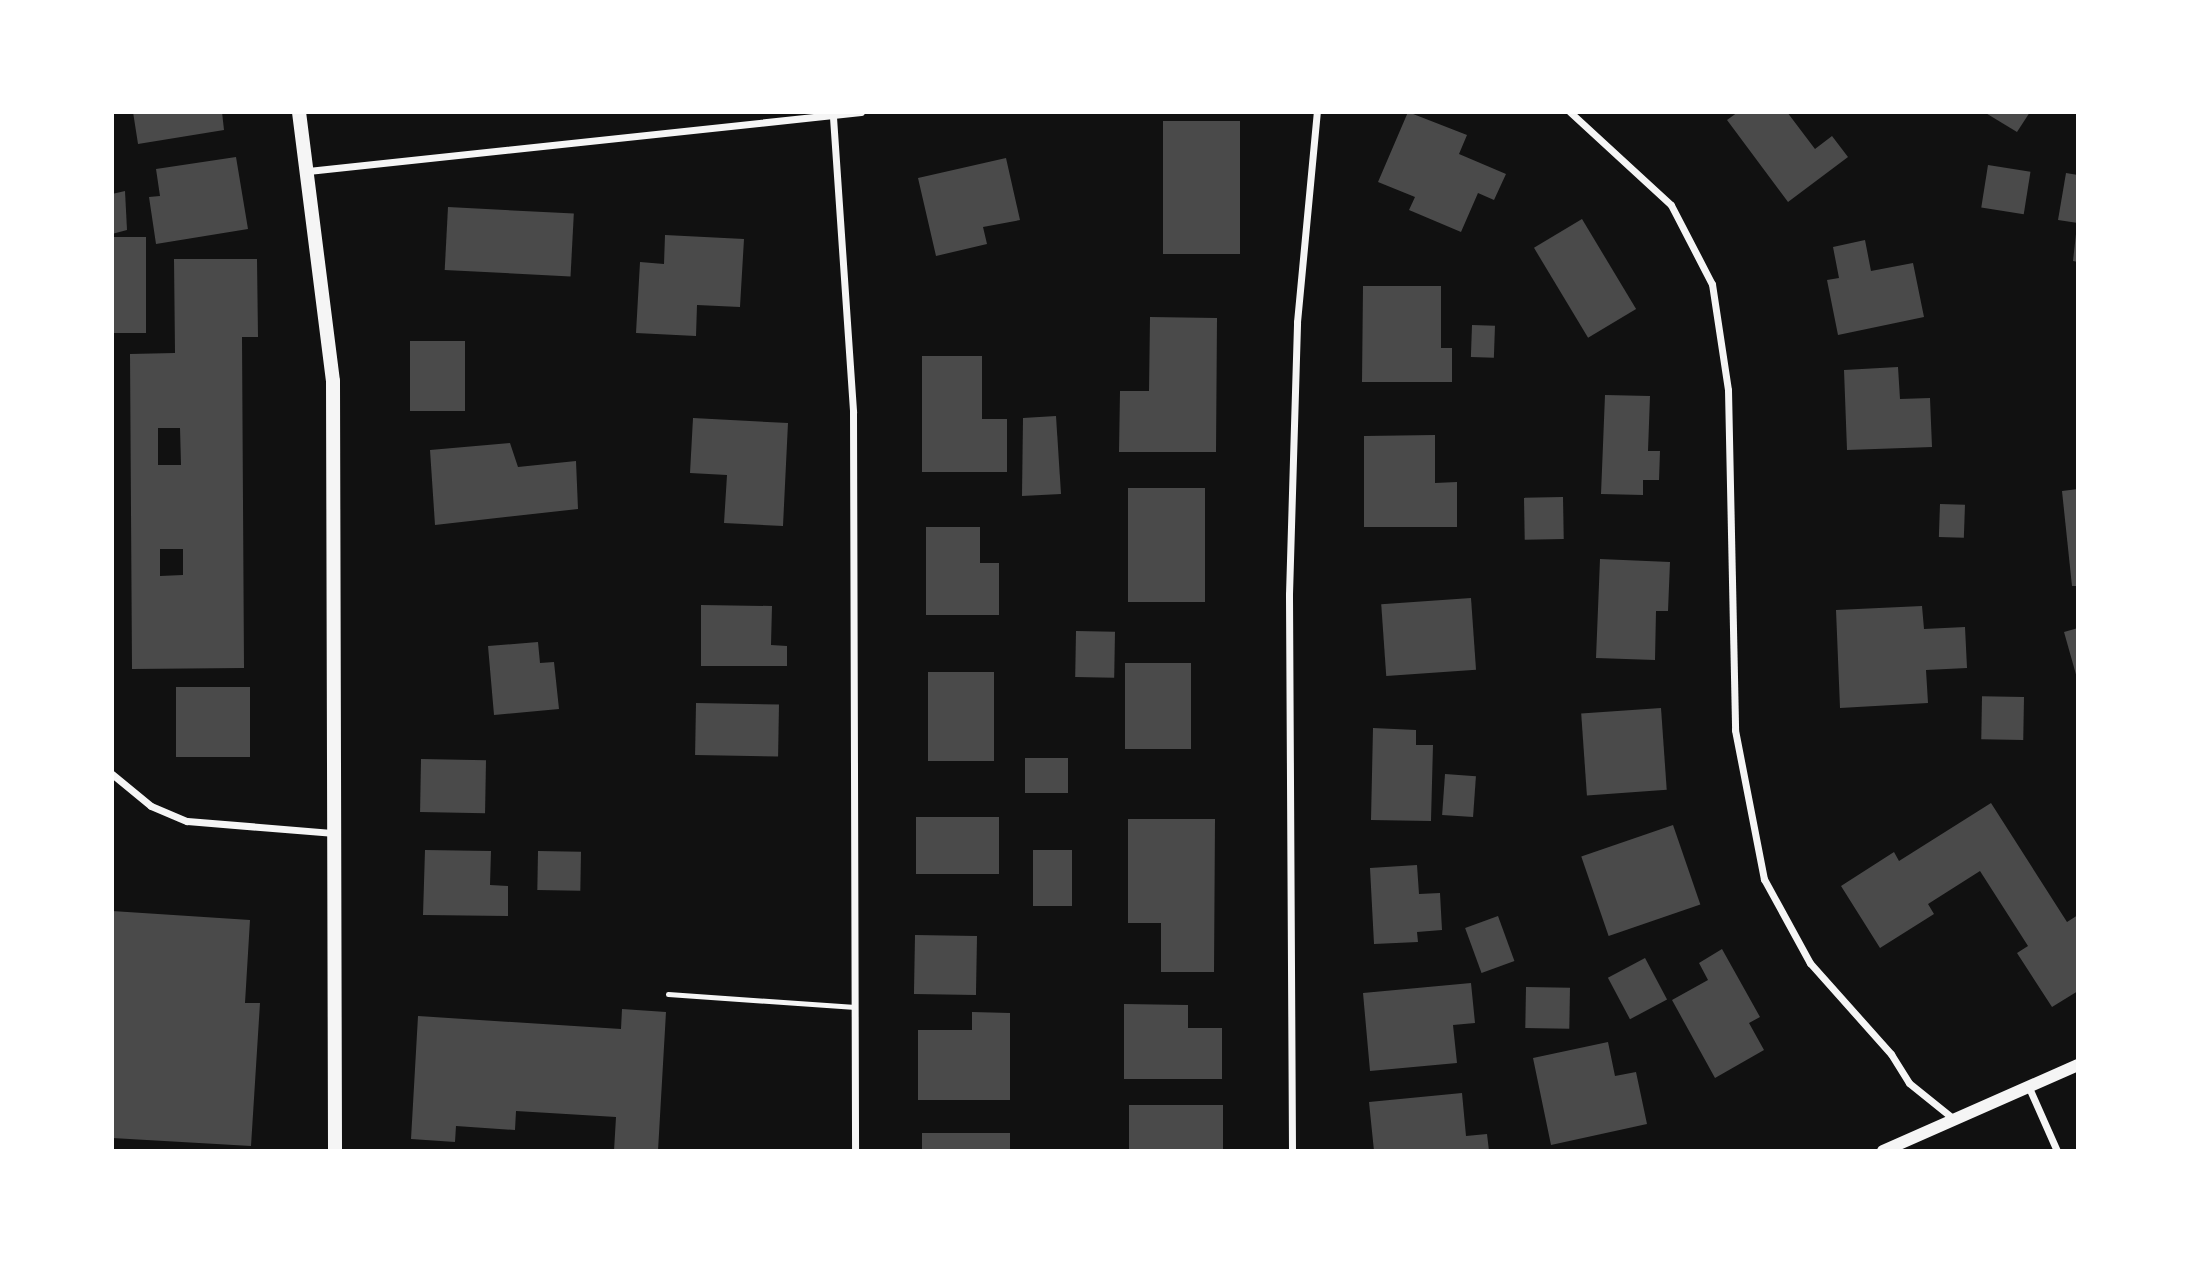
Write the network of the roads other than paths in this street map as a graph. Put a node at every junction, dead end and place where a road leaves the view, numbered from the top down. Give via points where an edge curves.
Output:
1 (299, 112) edge
2 (860, 112) edge
3 (1317, 112) edge
4 (1570, 112) edge
5 (834, 117) junction
6 (308, 171) junction
7 (112, 774) edge
8 (332, 833) junction
9 (668, 994) dead end
10 (852, 1007) junction
11 (2078, 1065) edge
12 (2029, 1090) junction
13 (1955, 1120) junction
14 (335, 1151) edge
15 (855, 1151) edge
16 (1292, 1151) edge
17 (1883, 1151) edge
18 (2057, 1151) edge

1 - 6 main road
2 - 5 street
3 - 16 street via 1297,322 1289,594
4 - 13 street via 1671,205 1712,284 1728,390 1735,730 1764,879 1810,963 1909,1083
5 - 6 street
5 - 10 street via 853,412
6 - 8 main road via 333,381
7 - 8 street via 151,806 187,821
8 - 14 main road
9 - 10 lane
10 - 15 street
11 - 12 street
12 - 13 street
12 - 18 street
13 - 17 street

